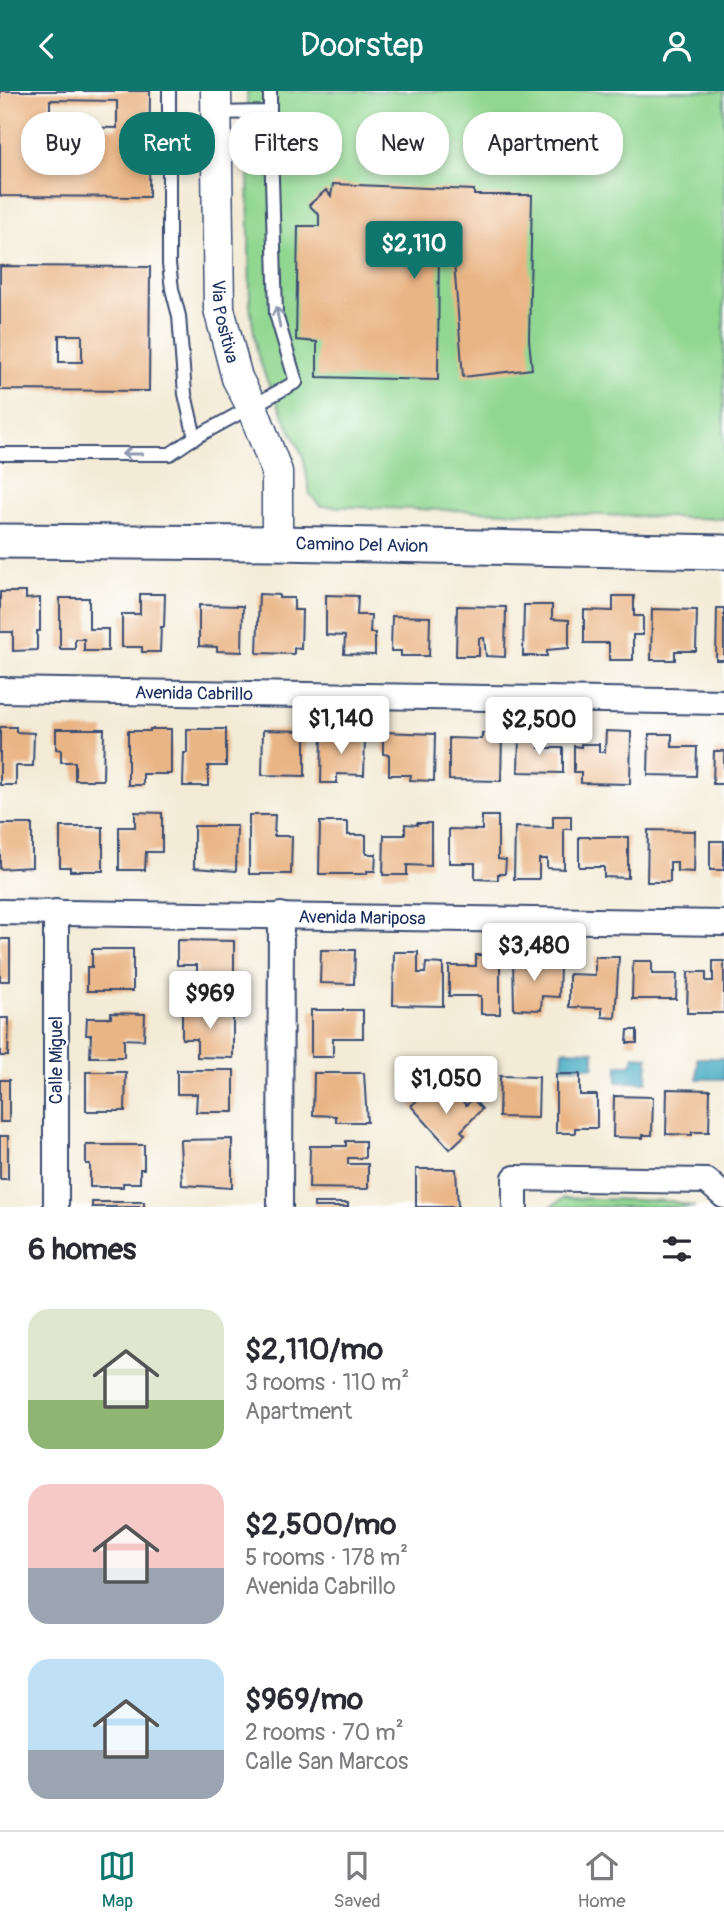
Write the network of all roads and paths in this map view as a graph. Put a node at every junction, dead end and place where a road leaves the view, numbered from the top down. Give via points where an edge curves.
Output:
1 (169, 91) edge
2 (271, 91) edge
3 (216, 102) edge
4 (271, 112) joint
5 (273, 175) edge
6 (252, 407) junction
7 (195, 438) junction
8 (0, 454) edge
9 (0, 541) edge
10 (277, 543) junction
11 (724, 552) edge
12 (0, 690) edge
13 (724, 702) edge
14 (0, 912) edge
15 (56, 912) junction
16 (282, 915) junction
17 (724, 923) edge
18 (724, 1196) edge
19 (56, 1207) edge
20 (281, 1207) edge
21 (515, 1207) edge

1 - 7 lane via 169,264
2 - 4 lane
3 - 4 lane
3 - 6 street, Via Positiva via 219,309 237,378
6 -> 5 lane via 296,382 276,314
6 - 7 lane
6 - 10 street, Via Positiva via 276,472
7 -> 8 lane via 170,454
9 - 10 main road, Camino Del Avion
10 - 11 main road, Camino Del Avion
12 - 13 street, Avenida Cabrillo
14 - 15 street, Avenida Mariposa
15 - 16 street, Avenida Mariposa
15 - 19 street, Calle Miguel
16 - 17 street, Avenida Mariposa
16 - 20 street
18 - 21 street via 707,1181 515,1178

